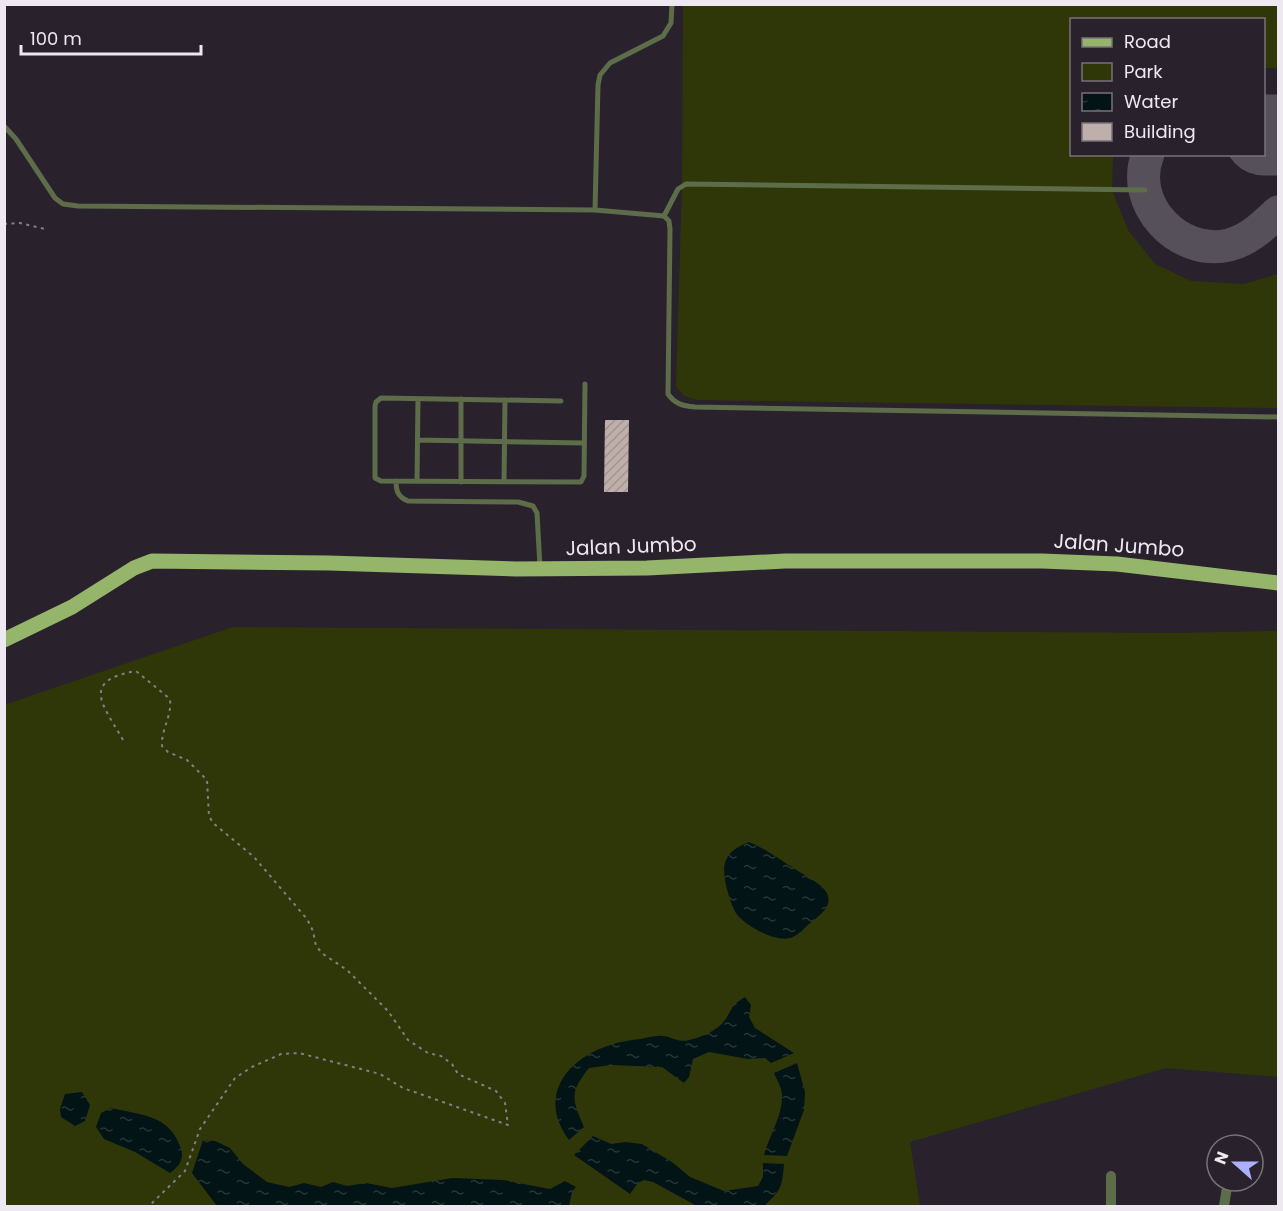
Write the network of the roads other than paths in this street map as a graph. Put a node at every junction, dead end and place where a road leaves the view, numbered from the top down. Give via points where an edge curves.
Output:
1 (672, 4) edge
2 (4, 126) edge
3 (1145, 190) dead end
4 (595, 210) junction
5 (664, 216) junction
6 (585, 384) dead end
7 (418, 399) junction
8 (461, 399) junction
9 (505, 400) junction
10 (561, 401) dead end
11 (1278, 417) edge
12 (418, 440) junction
13 (461, 440) junction
14 (504, 441) junction
15 (584, 443) junction
16 (396, 481) junction
17 (417, 481) junction
18 (460, 482) junction
19 (504, 482) junction
20 (540, 569) junction
21 (1278, 583) edge
22 (4, 640) edge
23 (1111, 1176) dead end
24 (1111, 1206) edge

1 - 4 lane via 671,23 663,36 610,63 600,75
2 - 4 lane via 63,204
3 - 5 lane via 686,184 678,189
4 - 5 lane
5 - 11 lane via 670,229 668,394 682,405
6 - 15 lane
7 - 8 lane
7 - 12 lane
7 - 16 lane via 381,398 376,402 374,475 381,481
8 - 9 lane
8 - 13 lane
9 - 10 lane
9 - 14 lane
12 - 13 lane
12 - 17 lane
13 - 14 lane
13 - 18 lane
14 - 15 lane
14 - 19 lane
15 - 19 lane via 581,482
16 - 17 lane
16 - 20 lane via 398,494 408,501 518,502 533,506 537,513
17 - 18 lane
18 - 19 lane
20 - 21 main road, Jalan Jumbo via 785,561 1042,561 1117,564
20 - 22 main road, Jalan Jumbo via 152,561
23 - 24 street

